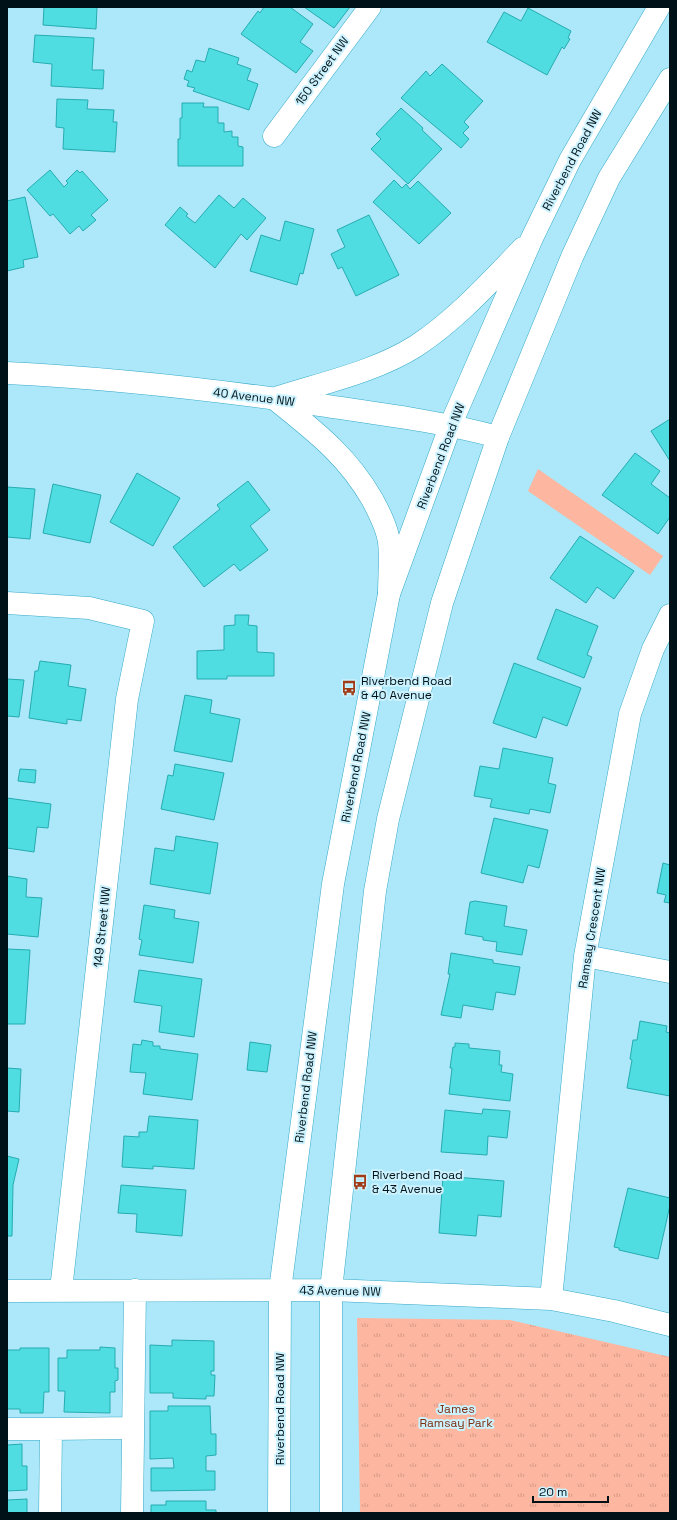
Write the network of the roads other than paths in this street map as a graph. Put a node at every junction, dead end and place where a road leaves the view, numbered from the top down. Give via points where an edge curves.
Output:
1 (370, 7) edge
2 (659, 7) edge
3 (670, 79) edge
4 (274, 136) dead end
5 (532, 238) junction
6 (7, 373) edge
7 (274, 399) junction
8 (451, 424) junction
9 (498, 437) junction
10 (389, 594) junction
11 (7, 603) edge
12 (670, 615) edge
13 (585, 956) junction
14 (670, 972) edge
15 (61, 1290) junction
16 (135, 1290) junction
17 (280, 1290) junction
18 (331, 1290) junction
19 (7, 1291) edge
20 (551, 1299) junction
21 (670, 1325) edge
22 (132, 1428) junction
23 (7, 1429) edge
24 (51, 1429) junction
25 (50, 1513) edge
26 (132, 1513) edge
27 (280, 1513) edge
28 (331, 1513) edge

1 - 4 street, 150 Street NW
2 - 5 street, Riverbend Road NW via 570,160
3 - 9 street via 609,178 572,257
5 - 7 street via 461,311 415,346 386,362
5 - 8 street, Riverbend Road NW
6 - 7 street, 40 Avenue NW via 85,377
7 - 8 street, 40 Avenue NW
7 - 10 street via 331,444 362,482 379,512 389,541
8 - 9 street, 40 Avenue NW
8 - 10 street, Riverbend Road NW
9 - 18 street via 442,603 388,819 375,891
10 - 17 street, Riverbend Road NW via 333,884
11 - 15 street, 149 Street NW via 89,608 143,621 127,699
12 - 13 street, Ramsay Crescent NW via 650,655 630,714
13 - 14 street
13 - 20 street, Ramsay Crescent NW
15 - 16 street, 43 Avenue NW
15 - 19 street, 43 Avenue NW
16 - 17 street, 43 Avenue NW
16 - 22 street
17 - 18 street, 43 Avenue NW
17 - 27 street, Riverbend Road NW
18 - 20 street, 43 Avenue NW
18 - 28 street
20 - 21 street, 43 Avenue NW
22 - 24 street
22 - 26 street
23 - 24 street
24 - 25 street

